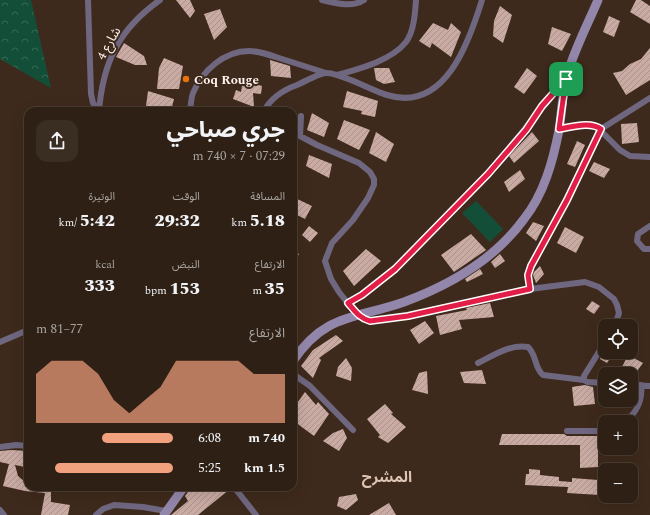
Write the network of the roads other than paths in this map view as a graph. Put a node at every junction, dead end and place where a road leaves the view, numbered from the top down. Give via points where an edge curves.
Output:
1 (88, 0) edge
2 (160, 0) edge
3 (322, 0) edge
4 (364, 0) edge
5 (416, 0) edge
6 (482, 0) edge
7 (598, 0) edge
8 (326, 73) junction
9 (337, 75) junction
10 (566, 79) junction
11 (650, 98) edge
12 (96, 107) edge
13 (99, 107) edge
14 (190, 107) edge
15 (267, 107) edge
16 (301, 116) dead end
17 (559, 129) junction
18 (601, 129) junction
19 (650, 157) edge
20 (650, 226) edge
21 (650, 249) edge
22 (530, 289) junction
23 (348, 303) junction
24 (357, 315) junction
25 (617, 319) edge
26 (24, 332) edge
27 (0, 342) edge
28 (598, 352) edge
29 (297, 356) edge
30 (478, 363) dead end
31 (297, 377) edge
32 (584, 380) junction
33 (598, 383) edge
34 (638, 385) edge
35 (642, 385) junction
36 (650, 386) edge
37 (631, 415) edge
38 (353, 430) dead end
39 (567, 431) dead end
40 (598, 431) edge
41 (24, 446) edge
42 (0, 447) edge
43 (181, 491) edge
44 (237, 491) edge
45 (0, 510) edge
46 (165, 513) edge
47 (4, 515) edge
48 (96, 515) edge
49 (256, 515) edge

1 - 12 street via 91,94
2 - 13 street, شارع 4 via 129,27 115,48 101,88
3 - 4 street via 346,4
5 - 9 street via 411,33 406,42 372,65
6 - 9 street via 474,29 464,51 453,70 431,90 408,98 398,98
7 - 10 main road
8 - 9 street
8 - 14 street via 266,54 250,51 236,53 220,60 206,72 192,95
8 - 15 street via 284,91
10 - 17 main road
10 - 23 street via 488,174 395,269
11 - 18 street
16 - 23 street via 300,136 359,163 374,179 368,198 353,220 332,243 326,261 331,279
17 - 18 street via 587,125
17 - 24 main road via 545,182 534,204 520,224 496,249 441,288 402,303
18 - 19 street via 620,150 630,156
18 - 22 street via 567,200 531,266 528,275
20 - 21 street via 637,236 641,246
22 - 24 street via 408,316 370,321
22 - 25 street via 576,282 593,284 610,295 617,305
23 - 24 street
24 - 29 main road via 326,327 308,342
26 - 27 street
28 - 32 street
30 - 32 street via 512,347 522,346 531,350 539,371 544,375
31 - 38 street via 310,386
32 - 33 street
34 - 35 street
35 - 36 street
35 - 37 street via 641,402
39 - 40 street
41 - 42 street
43 - 46 main road
44 - 49 street
45 - 47 street
46 - 48 street via 143,507 114,505

